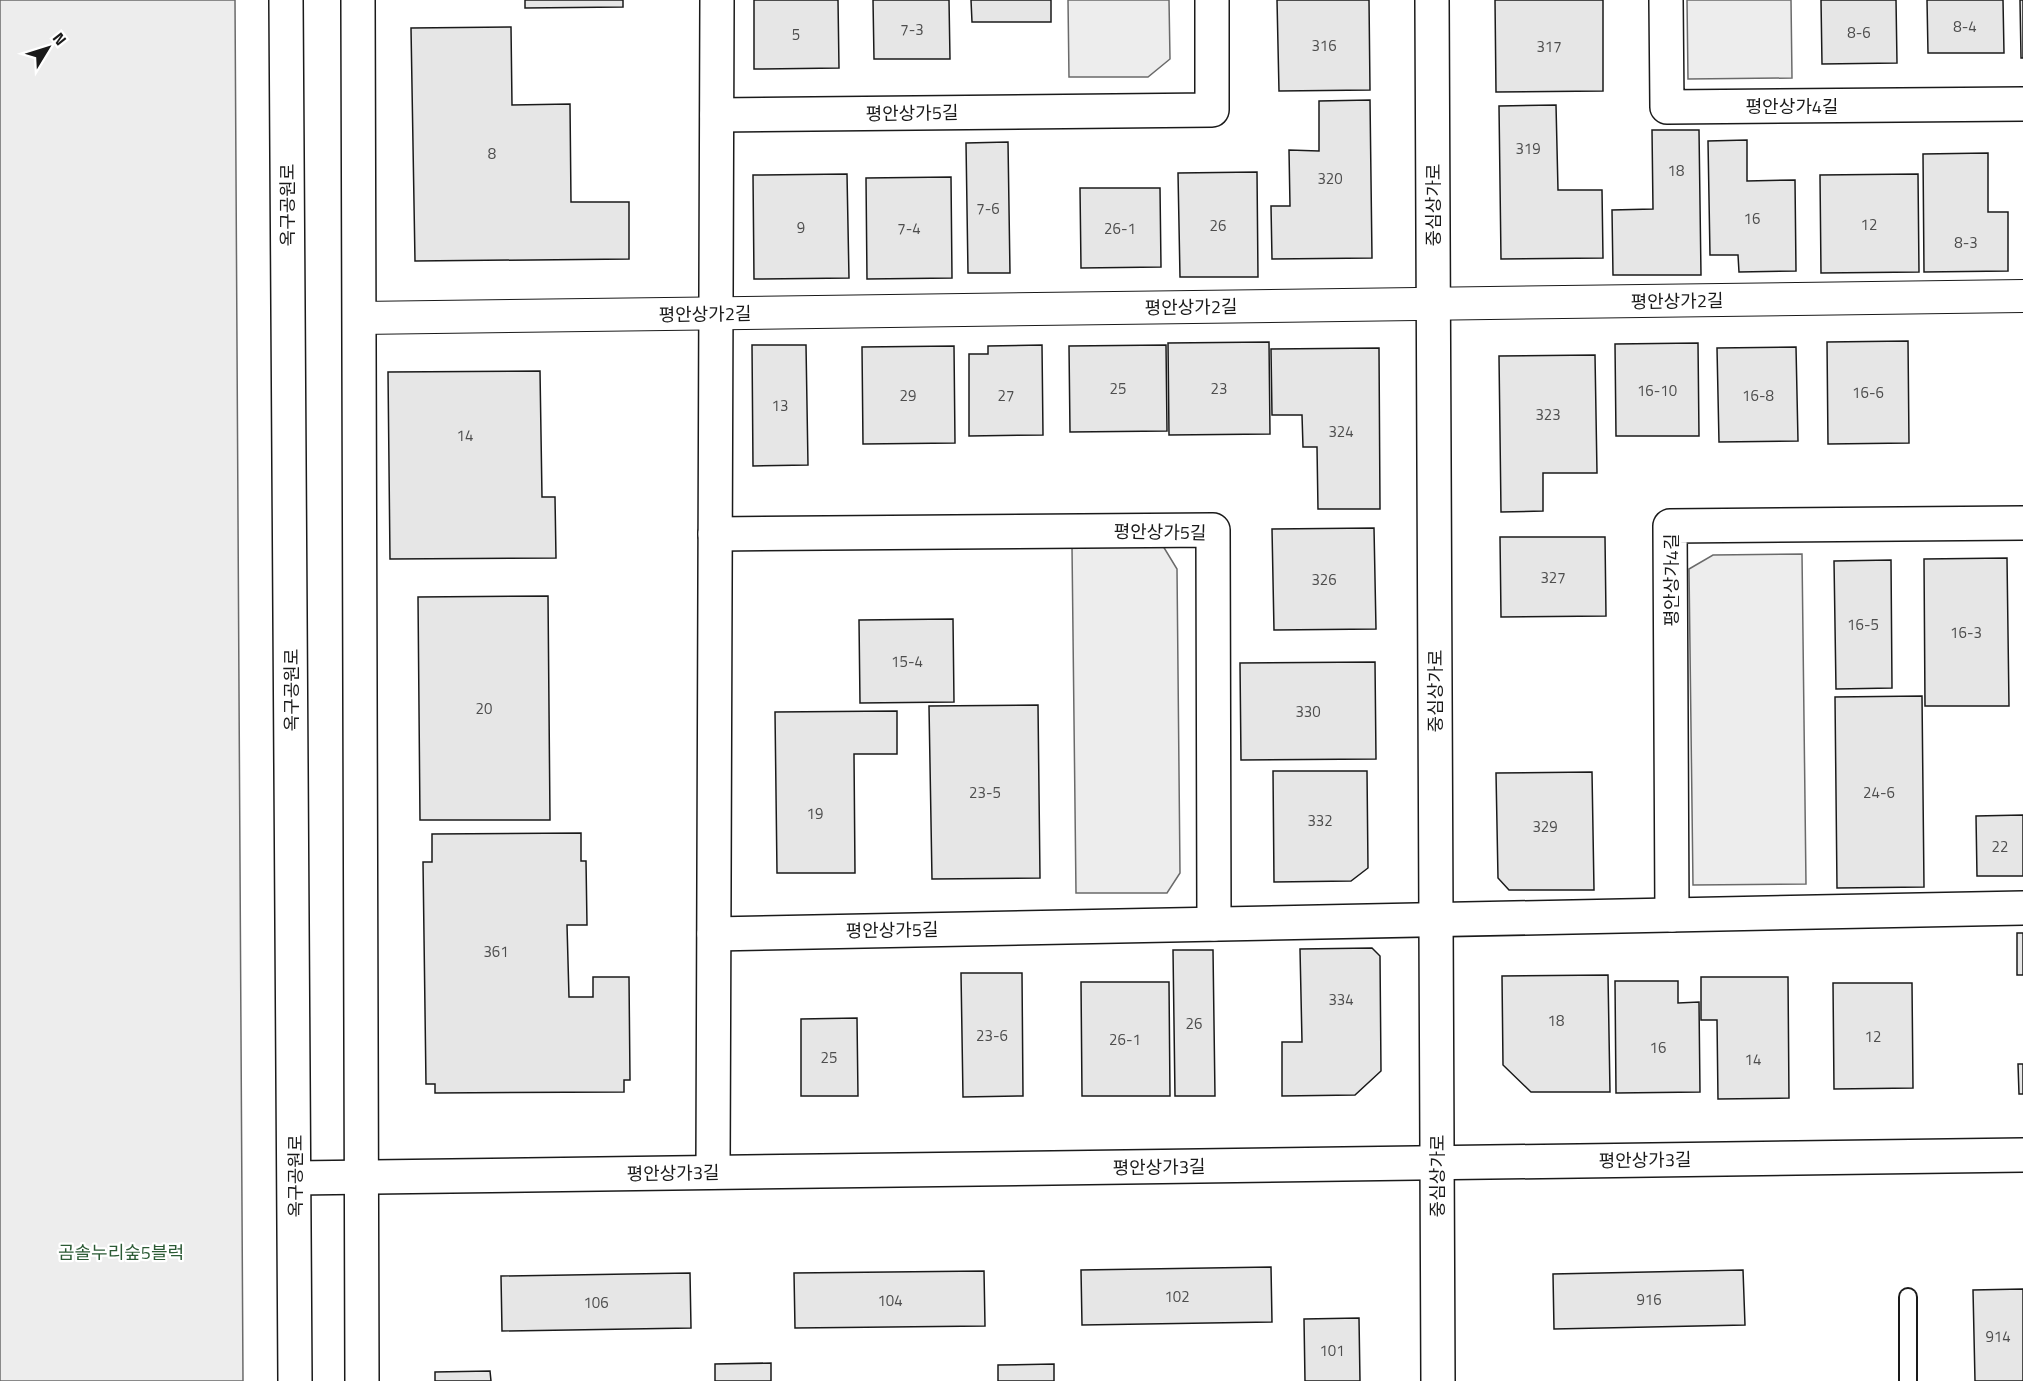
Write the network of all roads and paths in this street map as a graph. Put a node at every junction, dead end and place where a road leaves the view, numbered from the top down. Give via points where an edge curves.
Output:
1 (286, 0) edge
2 (358, 0) edge
3 (717, 0) edge
4 (1212, 0) edge
5 (1432, 0) edge
6 (1666, 0) edge
7 (2023, 104) edge
8 (717, 115) junction
9 (2023, 296) edge
10 (1433, 304) junction
11 (716, 314) junction
12 (359, 318) junction
13 (2023, 522) edge
14 (716, 534) junction
15 (2023, 908) edge
16 (1672, 915) junction
17 (1436, 920) junction
18 (1214, 924) junction
19 (714, 934) junction
20 (2023, 1155) edge
21 (1437, 1163) junction
22 (713, 1172) junction
23 (361, 1177) junction
24 (295, 1178) junction
25 (1908, 1297) dead end
26 (295, 1381) edge
27 (362, 1381) edge
28 (1438, 1381) edge
29 (1908, 1381) edge

1 - 24 street, 옥구공원로
2 - 12 street
3 - 8 street
4 - 8 street, 평안상가5길 via 1212,110
5 - 10 street, 중심상가로
6 - 7 street, 평안상가4길 via 1667,107
8 - 11 street
9 - 10 street, 평안상가2길
10 - 11 street, 평안상가2길
10 - 17 street, 중심상가로
11 - 12 street, 평안상가2길
11 - 14 street
12 - 23 street
13 - 16 street, 평안상가4길 via 1670,525
14 - 18 street, 평안상가5길 via 1214,530
14 - 19 street
15 - 16 street
16 - 17 street
17 - 18 street, 평안상가5길
17 - 21 street, 중심상가로
18 - 19 street, 평안상가5길
19 - 22 street
20 - 21 street, 평안상가3길
21 - 22 street, 평안상가3길
21 - 28 street, 중심상가로
22 - 23 street, 평안상가3길
23 - 24 street, 평안상가3길
23 - 27 street
24 - 26 street, 옥구공원로
25 - 29 lane

